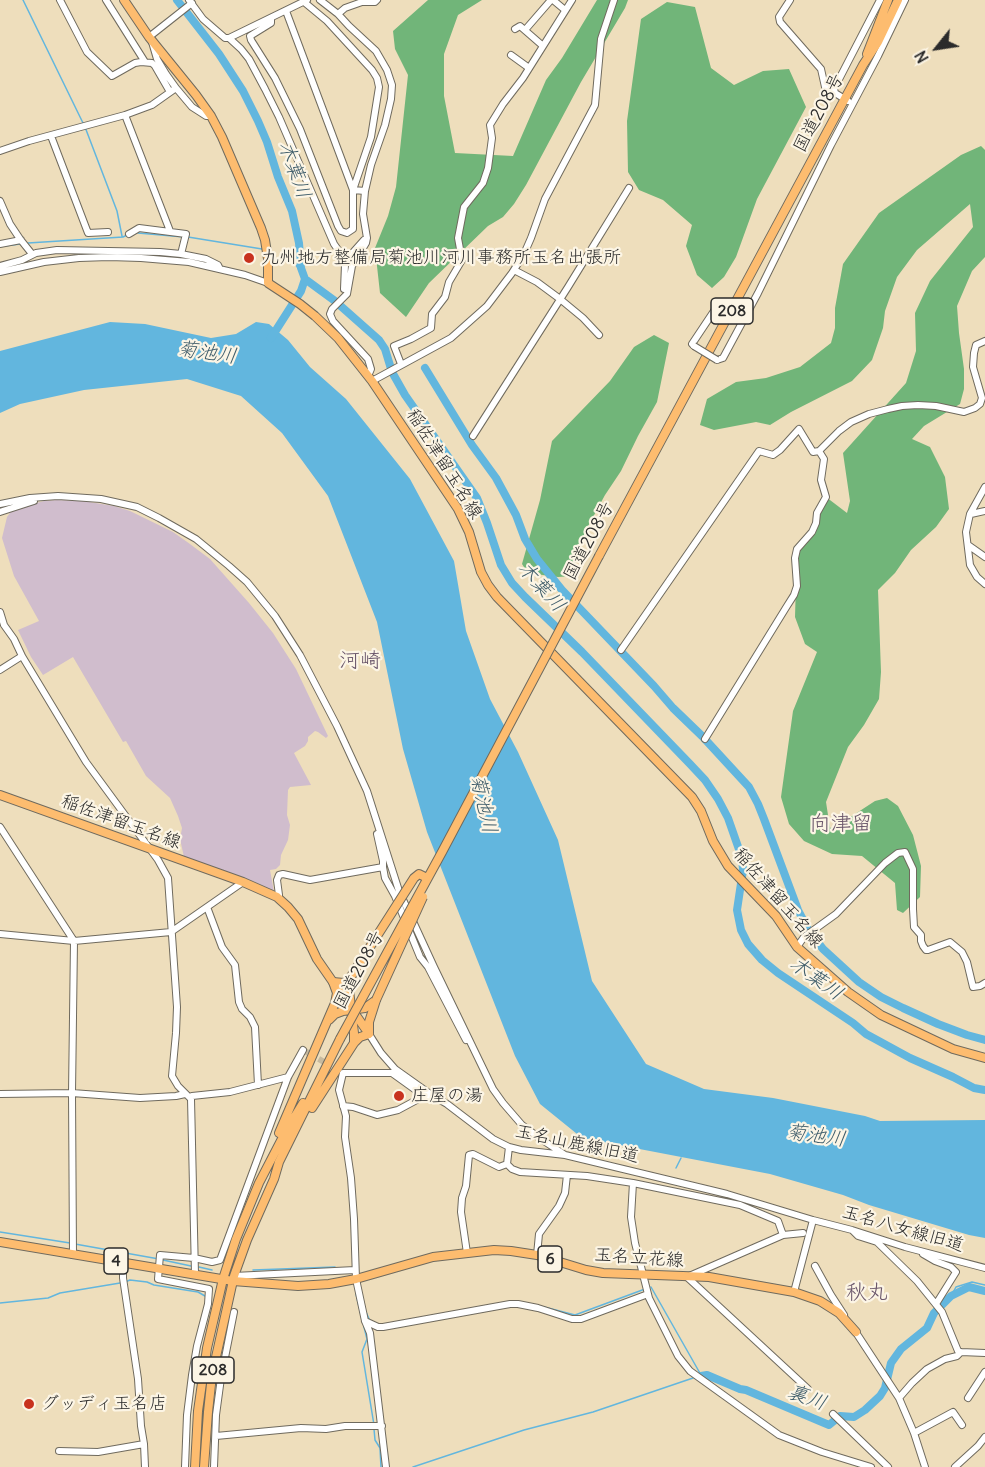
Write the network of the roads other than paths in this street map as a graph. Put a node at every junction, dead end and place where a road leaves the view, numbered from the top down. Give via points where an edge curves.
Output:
1 (60, 0) edge
2 (106, 0) edge
3 (320, 0) edge
4 (377, 0) edge
5 (552, 0) edge
6 (572, 0) edge
7 (614, 0) edge
8 (790, 0) edge
9 (880, 0) edge
10 (888, 0) edge
11 (898, 0) edge
12 (905, 0) edge
13 (305, 1) edge
14 (124, 3) edge
15 (190, 3) edge
16 (565, 10) junction
17 (286, 11) junction
18 (338, 14) junction
19 (271, 18) junction
20 (515, 29) dead end
21 (525, 30) junction
22 (151, 36) junction
23 (229, 39) junction
24 (543, 46) junction
25 (511, 55) dead end
26 (145, 62) junction
27 (863, 66) junction
28 (529, 68) junction
29 (173, 90) junction
30 (834, 91) junction
31 (849, 101) junction
32 (125, 115) junction
33 (211, 116) junction
34 (51, 136) junction
35 (0, 151) edge
36 (629, 188) dead end
37 (353, 190) junction
38 (365, 191) junction
39 (0, 201) edge
40 (170, 231) junction
41 (108, 232) dead end
42 (129, 234) dead end
43 (367, 238) junction
44 (23, 242) junction
45 (0, 244) edge
46 (57, 250) junction
47 (32, 254) junction
48 (181, 254) junction
49 (85, 258) junction
50 (346, 261) junction
51 (0, 266) edge
52 (220, 269) junction
53 (514, 270) junction
54 (0, 272) edge
55 (268, 283) junction
56 (345, 296) junction
57 (560, 298) junction
58 (732, 310) junction
59 (599, 335) dead end
60 (985, 341) edge
61 (401, 364) junction
62 (370, 378) junction
63 (472, 435) dead end
64 (819, 451) junction
65 (985, 487) edge
66 (45, 497) junction
67 (0, 504) edge
68 (0, 512) edge
69 (985, 512) edge
70 (970, 514) junction
71 (968, 544) junction
72 (985, 556) edge
73 (985, 584) edge
74 (0, 612) edge
75 (621, 650) dead end
76 (22, 656) junction
77 (0, 670) edge
78 (705, 739) dead end
79 (0, 795) edge
80 (372, 808) junction
81 (0, 826) edge
82 (149, 849) junction
83 (442, 852) junction
84 (383, 867) junction
85 (427, 878) junction
86 (243, 882) junction
87 (277, 897) junction
88 (207, 907) junction
89 (171, 932) junction
90 (0, 934) edge
91 (74, 941) junction
92 (798, 947) junction
93 (350, 978) junction
94 (333, 982) junction
95 (985, 982) edge
96 (376, 1000) junction
97 (352, 1010) junction
98 (326, 1024) junction
99 (369, 1034) junction
100 (354, 1042) junction
101 (303, 1050) dead end
102 (475, 1050) junction
103 (985, 1058) edge
104 (327, 1065) junction
105 (288, 1077) junction
106 (258, 1085) junction
107 (72, 1093) junction
108 (0, 1094) edge
109 (188, 1096) junction
110 (424, 1096) junction
111 (434, 1096) junction
112 (344, 1106) junction
113 (509, 1147) junction
114 (565, 1155) junction
115 (507, 1164) junction
116 (567, 1175) junction
117 (274, 1179) junction
118 (259, 1183) junction
119 (633, 1183) junction
120 (813, 1220) junction
121 (852, 1230) junction
122 (803, 1233) dead end
123 (783, 1235) junction
124 (0, 1242) edge
125 (894, 1242) junction
126 (888, 1251) junction
127 (921, 1251) junction
128 (467, 1253) junction
129 (73, 1255) junction
130 (537, 1255) junction
131 (194, 1258) junction
132 (123, 1262) junction
133 (815, 1266) dead end
134 (985, 1268) edge
135 (159, 1269) junction
136 (642, 1272) junction
137 (195, 1274) junction
138 (356, 1274) junction
139 (687, 1276) junction
140 (223, 1279) junction
141 (233, 1279) junction
142 (794, 1292) junction
143 (648, 1294) junction
144 (936, 1304) junction
145 (234, 1312) dead end
146 (365, 1321) junction
147 (856, 1332) junction
148 (961, 1352) junction
149 (985, 1353) edge
150 (985, 1372) edge
151 (808, 1389) dead end
152 (899, 1398) junction
153 (968, 1398) dead end
154 (833, 1414) dead end
155 (962, 1425) dead end
156 (382, 1426) junction
157 (914, 1433) junction
158 (216, 1436) junction
159 (985, 1437) edge
160 (144, 1444) junction
161 (59, 1451) dead end
162 (926, 1466) edge
163 (145, 1467) edge
164 (185, 1467) edge
165 (195, 1467) edge
166 (204, 1467) edge
167 (214, 1467) edge
168 (386, 1467) edge
169 (872, 1467) edge
170 (888, 1467) edge
171 (955, 1467) edge

1 - 26 street via 87,52 112,76
2 - 26 street
3 - 18 street
4 - 18 street via 345,8
5 - 16 street
5 - 21 street
6 - 16 street
7 - 53 street via 601,39 595,105 545,199
8 - 30 street via 779,16 780,21 821,69 825,87
9 - 30 street
10 - 27 highway, 国道208号 / 208
11 - 27 highway, 国道208号 / 208
12 - 31 street
13 - 17 street
13 - 37 street via 377,78 371,137
14 - 22 main road
15 - 22 street
15 - 23 street
16 - 24 street
17 - 19 street
17 - 37 street
18 - 38 street via 376,51 392,85
19 - 23 street
19 - 37 street via 271,23 250,36 251,40 295,119 338,226 347,233 353,229
20 - 21 street via 520,26
21 - 24 street
22 - 29 street
22 - 33 main road
23 - 50 street via 245,54 260,79 334,244
24 - 28 street
25 - 28 street
26 - 29 street via 152,63
27 - 31 highway, 国道208号 / 208
28 - 61 street via 490,125 488,168 483,183 464,207 458,238 462,260 432,314 431,328 394,346
29 - 32 street via 152,105
29 - 33 street via 192,107
30 - 31 street
31 - 58 highway, 国道208号 / 208
31 - 58 street, bridge via 822,163 723,358 717,360 692,344 718,305
32 - 34 street
32 - 40 street
33 - 55 main road via 261,228 268,259
34 - 35 street
34 - 41 street via 88,233
36 - 57 street
37 - 38 street
38 - 43 street
39 - 44 street
40 - 42 street via 139,228
40 - 48 street via 185,237
43 - 50 street
43 - 56 street via 352,266
44 - 45 street
44 - 47 street
46 - 47 street
46 - 48 street
46 - 49 street
47 - 51 street
48 - 52 street via 206,259
49 - 52 street via 159,259
49 - 54 street
50 - 56 street
52 - 55 street
53 - 57 street
53 - 61 street via 493,298 451,339
55 - 62 main road, 稲佐津留玉名線 via 315,315
56 - 62 street via 330,314 370,363
57 - 59 street
57 - 63 street
58 - 83 highway, 国道208号 / 208, bridge
60 - 64 street via 976,345 974,353 982,398 975,408 964,412 910,405 869,414 850,422
61 - 62 street
62 - 92 main road, 稲佐津留玉名線 via 464,520 481,572 497,597 692,797 721,856 776,916
64 - 75 street via 813,452 799,429 773,455 759,451
64 - 78 street via 824,459 821,480 826,497 812,532 797,549 794,596
65 - 70 street
66 - 67 street
66 - 68 street
66 - 80 street via 101,499 137,507 196,539 222,559 275,616 300,655 338,726
69 - 70 street
70 - 71 street
71 - 72 street
71 - 73 street via 970,565
74 - 76 street
76 - 77 street
76 - 82 street via 86,762
79 - 82 main road, 稲佐津留玉名線
80 - 84 street
80 - 102 street via 399,891
81 - 91 street
82 - 86 main road, 稲佐津留玉名線
82 - 89 street via 168,878
83 - 85 highway, 国道208号 / 208, bridge
83 - 96 highway, bridge
84 - 87 street via 310,880 283,873 277,880
84 - 102 street via 420,957 461,1033
85 - 93 highway, bridge via 419,874 414,878
85 - 104 highway, 国道208号 / 208, bridge
86 - 87 main road, 稲佐津留玉名線
86 - 88 street
87 - 94 main road, 稲佐津留玉名線 via 298,919
88 - 89 street
88 - 106 street via 222,947 236,965 239,1002 255,1026
89 - 91 street
89 - 109 street via 177,1008 172,1076
90 - 91 street
91 - 107 street
92 - 95 street via 885,863 906,852 914,869 914,927 926,950 950,942 962,952 973,987
92 - 103 main road, 稲佐津留玉名線 via 848,992 881,1015
93 - 94 highway
93 - 97 highway
94 - 97 main road, 稲佐津留玉名線
94 - 98 highway via 337,993
96 - 97 highway via 365,1008
96 - 99 highway
97 - 98 highway via 335,1014
97 - 99 main road, 稲佐津留玉名線
97 - 100 highway
98 - 118 highway
99 - 100 highway
99 - 111 street, 玉名山鹿線旧道 via 395,1069
100 - 117 highway via 313,1105
101 - 105 street
102 - 114 street via 493,1089 511,1114
104 - 117 highway, 国道208号 / 208
104 - 118 highway, 国道208号 / 208
105 - 106 street
105 - 131 street via 220,1260
106 - 109 street
107 - 108 street
107 - 109 street via 140,1098
107 - 129 street
109 - 131 street
110 - 111 street
110 - 112 street via 398,1110 377,1115
110 - 112 street via 392,1073 343,1072 339,1090
111 - 113 street, 玉名山鹿線旧道
112 - 138 street
113 - 114 street, 玉名山鹿線旧道
113 - 115 street
114 - 120 street, 玉名山鹿線旧道 via 727,1194
115 - 116 street via 520,1173
115 - 128 street via 499,1167 469,1155 461,1212
116 - 119 street
116 - 130 street via 559,1206 539,1234
117 - 141 highway, 国道208号 / 208
118 - 140 highway, 国道208号 / 208
119 - 123 street via 740,1205 778,1221
119 - 136 street via 631,1217
120 - 121 street, 玉名八女線旧道
120 - 142 street
121 - 125 street, 玉名八女線旧道
121 - 126 street
122 - 123 street
123 - 139 street
124 - 129 main road, 4
125 - 126 street
125 - 127 street, 玉名八女線旧道
126 - 144 street
127 - 134 street, 玉名八女線旧道
127 - 144 street via 956,1272
128 - 130 main road, 玉名立花線 / 6 via 494,1250
128 - 138 main road, 玉名立花線 / 6
129 - 132 main road, 4
130 - 136 main road, 玉名立花線 / 6 via 595,1272
131 - 135 street via 160,1255
131 - 137 street
132 - 135 main road, 4
132 - 160 street
133 - 147 street
135 - 137 main road, 4
135 - 164 street via 158,1279 209,1289 192,1375
136 - 139 main road, 玉名立花線 / 6
136 - 143 street
137 - 140 main road, 4
138 - 141 street
138 - 141 main road, 玉名立花線 / 6 via 328,1284 298,1286
138 - 146 street
139 - 142 main road, 玉名立花線 / 6
139 - 151 street
140 - 141 main road, 4
140 - 165 highway, 国道208号 / 208 via 207,1348
141 - 166 highway, 国道208号 / 208 via 212,1375
142 - 147 main road, 玉名立花線 / 6 via 839,1313
143 - 146 street via 572,1320 538,1308 510,1304 382,1327
143 - 169 street via 678,1356 690,1371 779,1435
144 - 148 street
145 - 158 street via 221,1378
146 - 156 street via 370,1333
147 - 152 street
148 - 149 street
148 - 152 street via 927,1369
150 - 153 street
152 - 157 street
154 - 170 street
155 - 157 street via 953,1412
156 - 158 street
156 - 168 street
157 - 162 street
158 - 167 street
159 - 171 street
160 - 161 street via 98,1452
160 - 163 street

